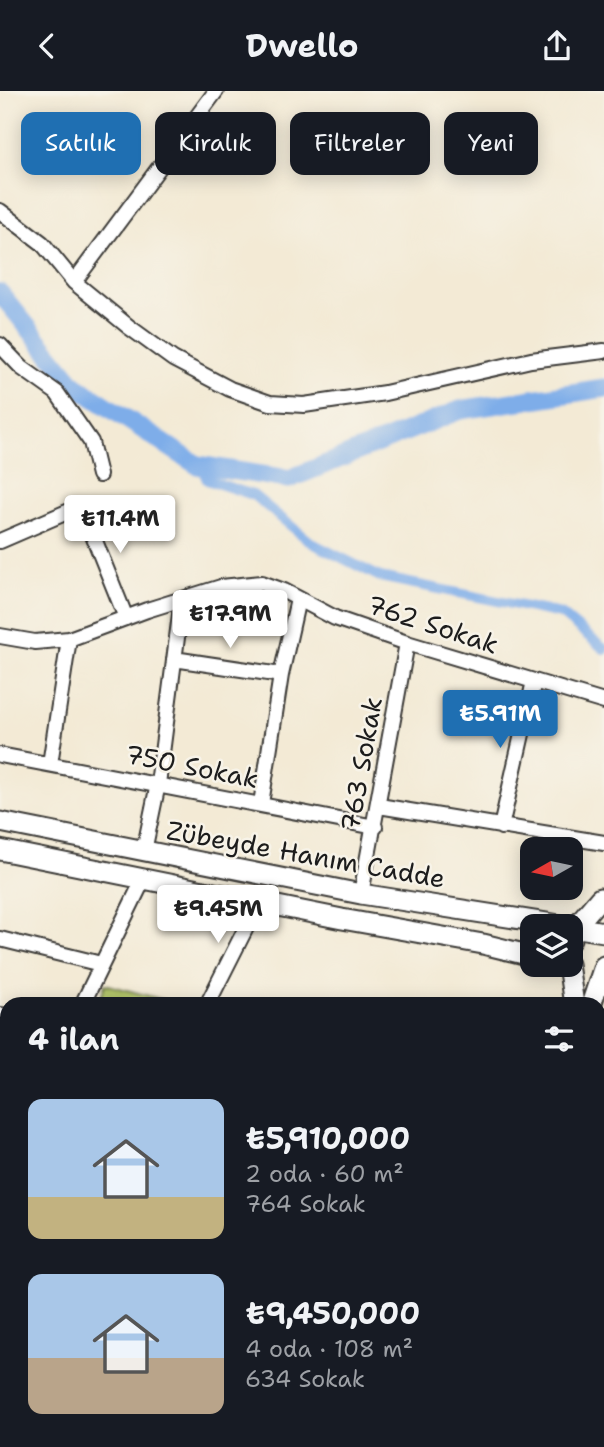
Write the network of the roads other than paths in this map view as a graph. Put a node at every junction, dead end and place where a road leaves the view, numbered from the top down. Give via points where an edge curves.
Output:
1 (216, 91) edge
2 (0, 211) edge
3 (74, 282) junction
4 (0, 345) edge
5 (604, 351) edge
6 (99, 475) dead end
7 (0, 541) edge
8 (182, 599) junction
9 (298, 599) junction
10 (126, 618) junction
11 (0, 636) edge
12 (69, 639) junction
13 (407, 643) junction
14 (174, 659) junction
15 (281, 675) junction
16 (534, 681) junction
17 (604, 702) edge
18 (0, 755) edge
19 (50, 764) junction
20 (158, 784) junction
21 (261, 804) junction
22 (379, 806) junction
23 (0, 822) edge
24 (375, 827) junction
25 (501, 827) junction
26 (604, 843) edge
27 (0, 850) edge
28 (144, 851) junction
29 (144, 878) junction
30 (602, 890) edge
31 (361, 894) junction
32 (259, 902) junction
33 (583, 919) edge
34 (604, 922) edge
35 (520, 924) edge
36 (604, 932) edge
37 (583, 933) edge
38 (0, 939) edge
39 (520, 953) edge
40 (101, 964) junction
41 (583, 966) edge
42 (603, 969) edge
43 (570, 977) edge
44 (86, 997) edge
45 (211, 997) edge
46 (572, 997) edge
47 (594, 997) edge

1 - 3 street
2 - 3 street via 42,243
3 - 5 street via 173,359 230,389 270,403 304,405 385,393 531,360
4 - 6 street via 57,393 91,442
7 - 10 street via 81,506
8 - 9 street, 762 Sokak via 221,587 262,583
8 - 10 street
8 - 14 street
9 - 13 street, 762 Sokak via 335,618
9 - 15 street
10 - 12 street
11 - 12 street via 35,642
12 - 19 street
13 - 16 street, 762 Sokak
13 - 22 street, 763 Sokak
14 - 15 street
14 - 20 street
15 - 21 street
16 - 17 street, 762 Sokak
16 - 25 street
18 - 19 street, 750 Sokak
19 - 20 street, 750 Sokak
20 - 21 street, 750 Sokak
20 - 28 street
21 - 24 street, 750 Sokak
22 - 24 street, 763 Sokak
22 - 25 street
23 - 28 highway, Zübeyde Hanım Cadde
24 - 31 street, 763 Sokak
25 - 26 street
27 - 29 highway, Zübeyde Hanım Cadde
28 - 31 highway, Zübeyde Hanım Cadde
29 - 32 highway, Zübeyde Hanım Cadde
29 - 40 street
30 - 33 highway
30 - 34 highway
31 - 35 highway, Zübeyde Hanım Cadde
32 - 39 highway, Zübeyde Hanım Cadde
32 - 45 street
36 - 37 highway, Zübeyde Hanım Cadde
38 - 40 street
40 - 44 street
41 - 42 highway
42 - 47 highway
43 - 46 highway

